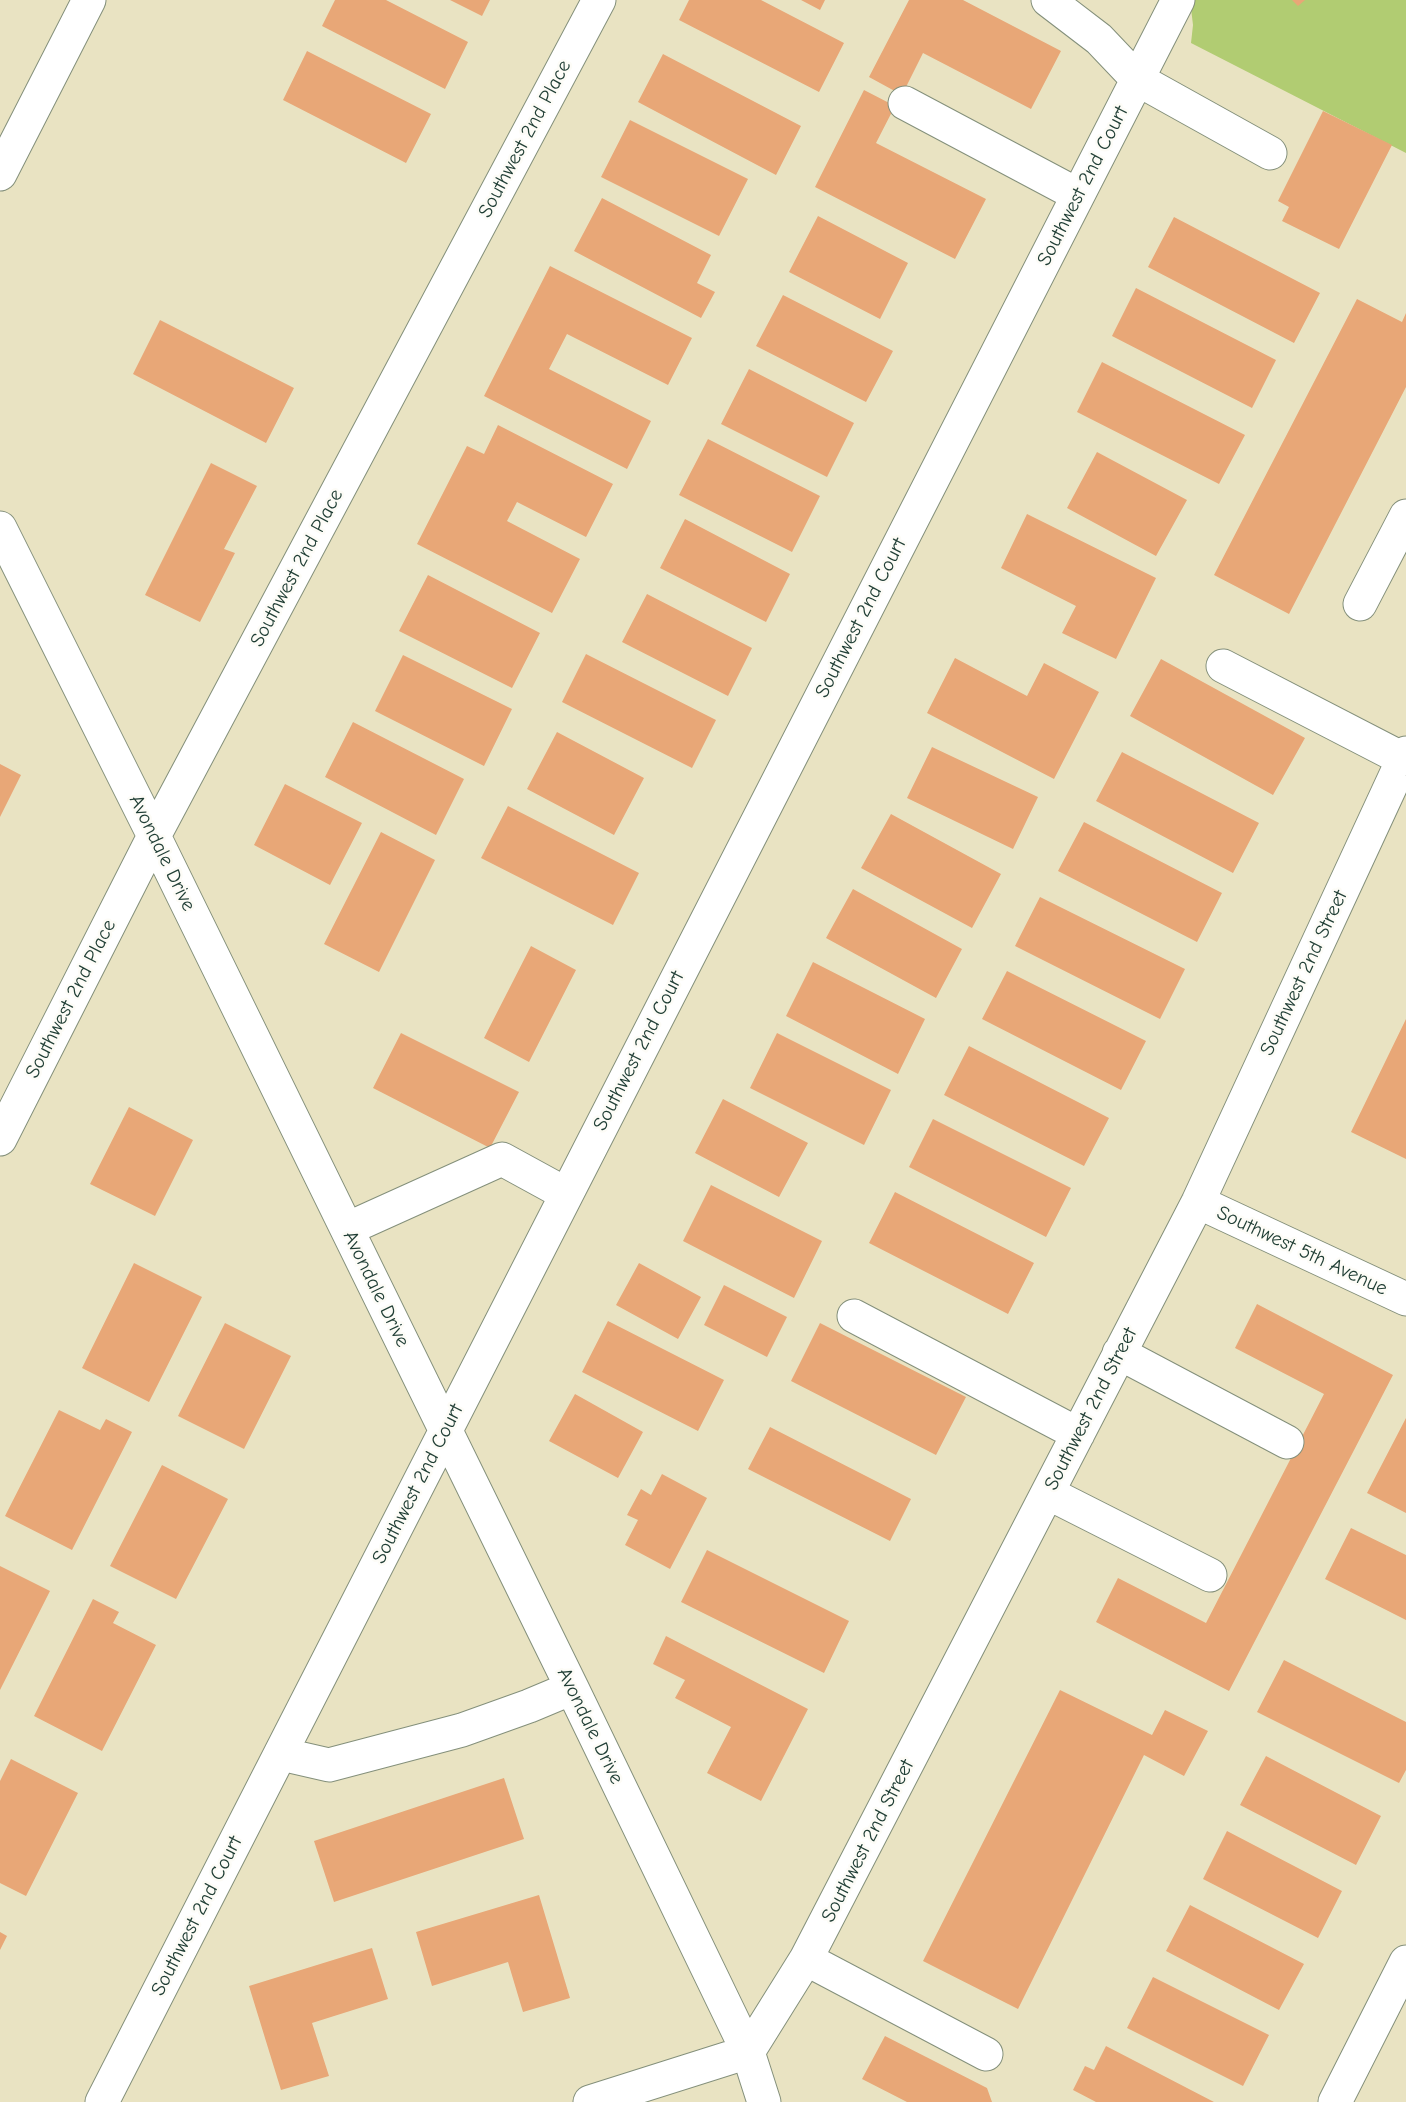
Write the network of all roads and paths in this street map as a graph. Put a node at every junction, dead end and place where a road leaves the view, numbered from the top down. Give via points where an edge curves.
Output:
1 (89, 0) edge
2 (599, 0) edge
3 (1048, 0) edge
4 (1178, 0) edge
5 (1137, 79) junction
6 (905, 103) dead end
7 (1270, 153) dead end
8 (0, 174) edge
9 (1078, 195) junction
10 (1406, 516) edge
11 (0, 528) edge
12 (8, 563) edge
13 (1360, 603) dead end
14 (1223, 666) dead end
15 (1405, 756) edge
16 (154, 836) junction
17 (0, 1139) edge
18 (566, 1194) junction
19 (1198, 1202) junction
20 (347, 1229) junction
21 (1406, 1299) edge
22 (854, 1316) dead end
23 (1119, 1353) junction
24 (445, 1431) junction
25 (1077, 1434) junction
26 (1287, 1442) dead end
27 (1047, 1493) junction
28 (1210, 1575) dead end
29 (572, 1688) junction
30 (281, 1754) junction
31 (807, 1959) junction
32 (1406, 1962) edge
33 (748, 2052) junction
34 (986, 2054) dead end
35 (102, 2102) edge
36 (590, 2102) edge
37 (764, 2102) edge
38 (1335, 2102) edge

1 - 8 street
2 - 16 street, Southwest 2nd Place
3 - 5 street via 1099,39
4 - 5 street, Southwest 2nd Court
5 - 7 street
5 - 9 street, Southwest 2nd Court
6 - 9 street
9 - 18 street, Southwest 2nd Court
10 - 13 street
11 - 12 street, Avondale Drive
12 - 16 street, Avondale Drive
14 - 15 street
15 - 19 street, Southwest 2nd Street
16 - 17 street, Southwest 2nd Place
16 - 20 street, Avondale Drive
18 - 20 street via 502,1159
18 - 24 street, Southwest 2nd Court
19 - 21 street, Southwest 5th Avenue
19 - 23 street, Southwest 2nd Street
20 - 24 street, Avondale Drive
22 - 25 street
23 - 25 street, Southwest 2nd Street
23 - 26 street
24 - 29 street, Avondale Drive
24 - 30 street, Southwest 2nd Court
25 - 27 street, Southwest 2nd Street
27 - 28 street
27 - 31 street, Southwest 2nd Street
29 - 30 street via 462,1730 329,1765
29 - 33 street, Avondale Drive
30 - 35 street, Southwest 2nd Court
31 - 33 street, Southwest 2nd Street
31 - 34 street
32 - 38 street
33 - 36 street
33 - 37 street, Avondale Drive

